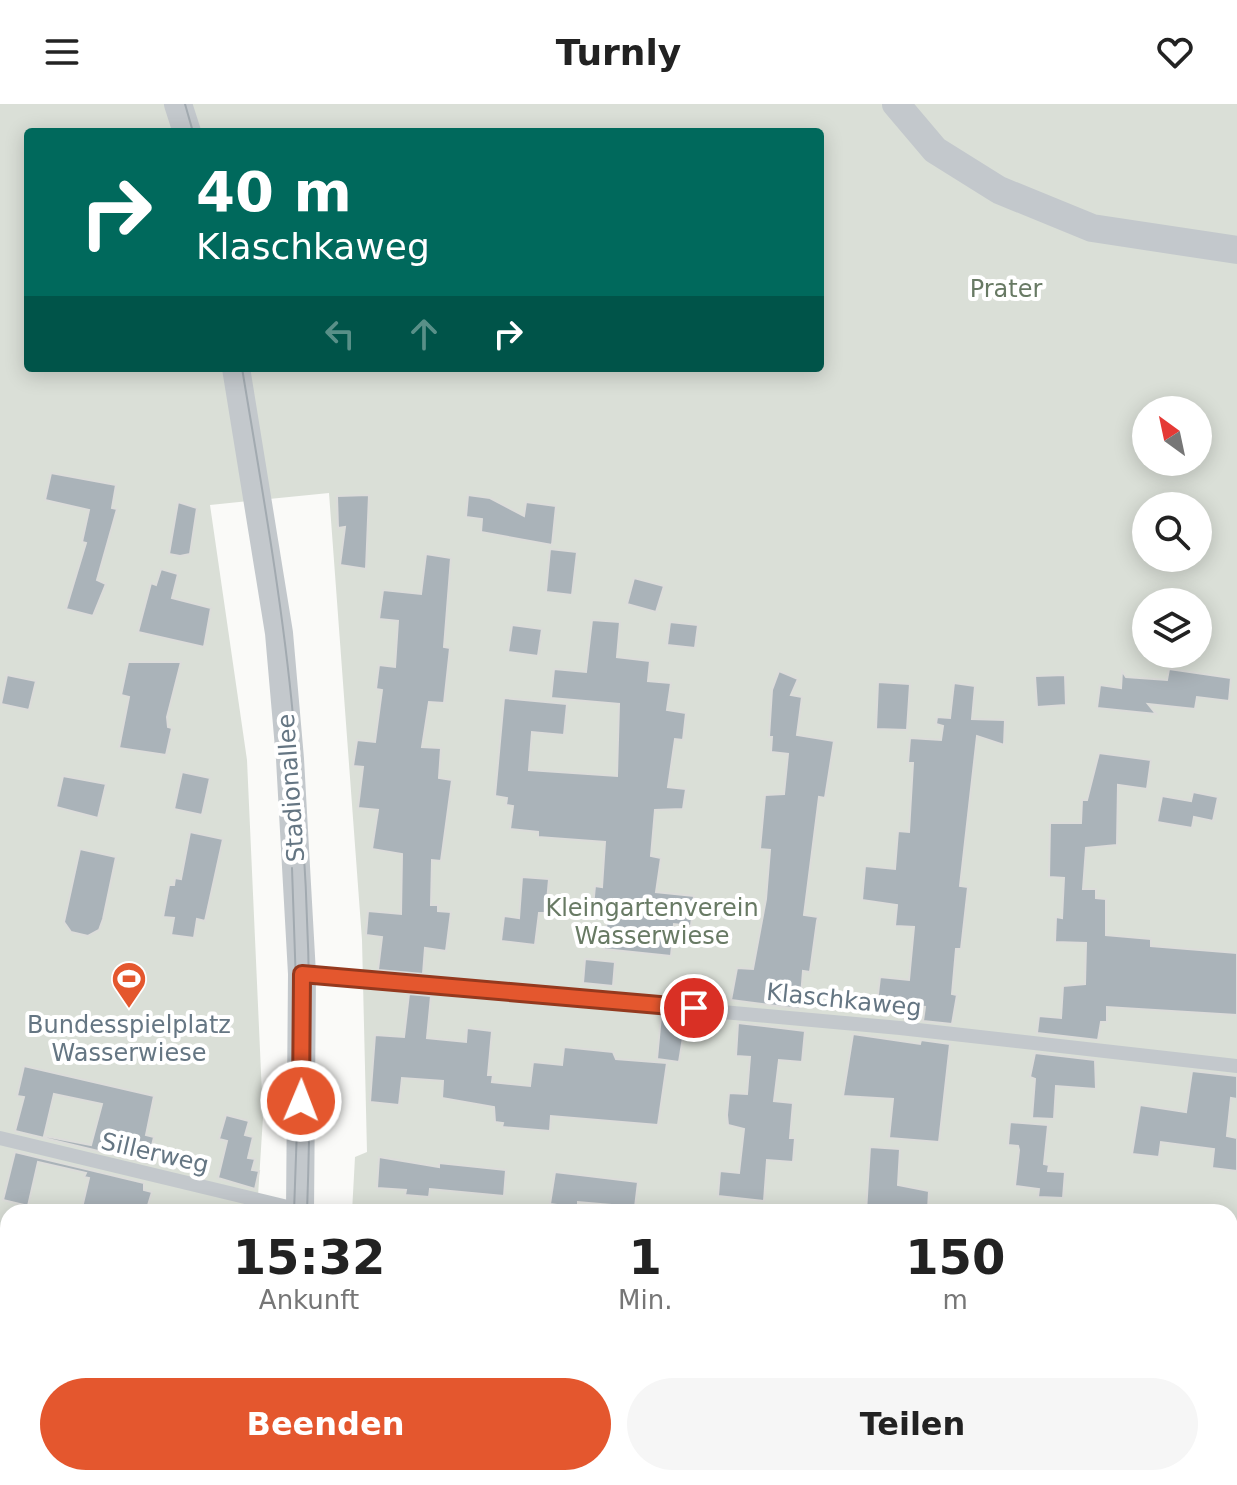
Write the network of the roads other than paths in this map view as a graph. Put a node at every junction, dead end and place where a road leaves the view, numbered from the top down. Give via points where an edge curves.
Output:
1 (178, 104) edge
2 (896, 104) edge
3 (186, 128) edge
4 (1237, 250) edge
5 (237, 372) edge
6 (302, 974) junction
7 (1237, 1066) edge
8 (0, 1138) edge
9 (271, 1204) edge
10 (300, 1204) edge

1 - 3 street
2 - 4 street via 935,150 999,190 1092,228
5 - 6 street, Stadionallee via 279,633
6 - 7 lane, Klaschkaweg via 900,1028
6 - 10 street, Stadionallee
8 - 9 lane, Sillerweg

